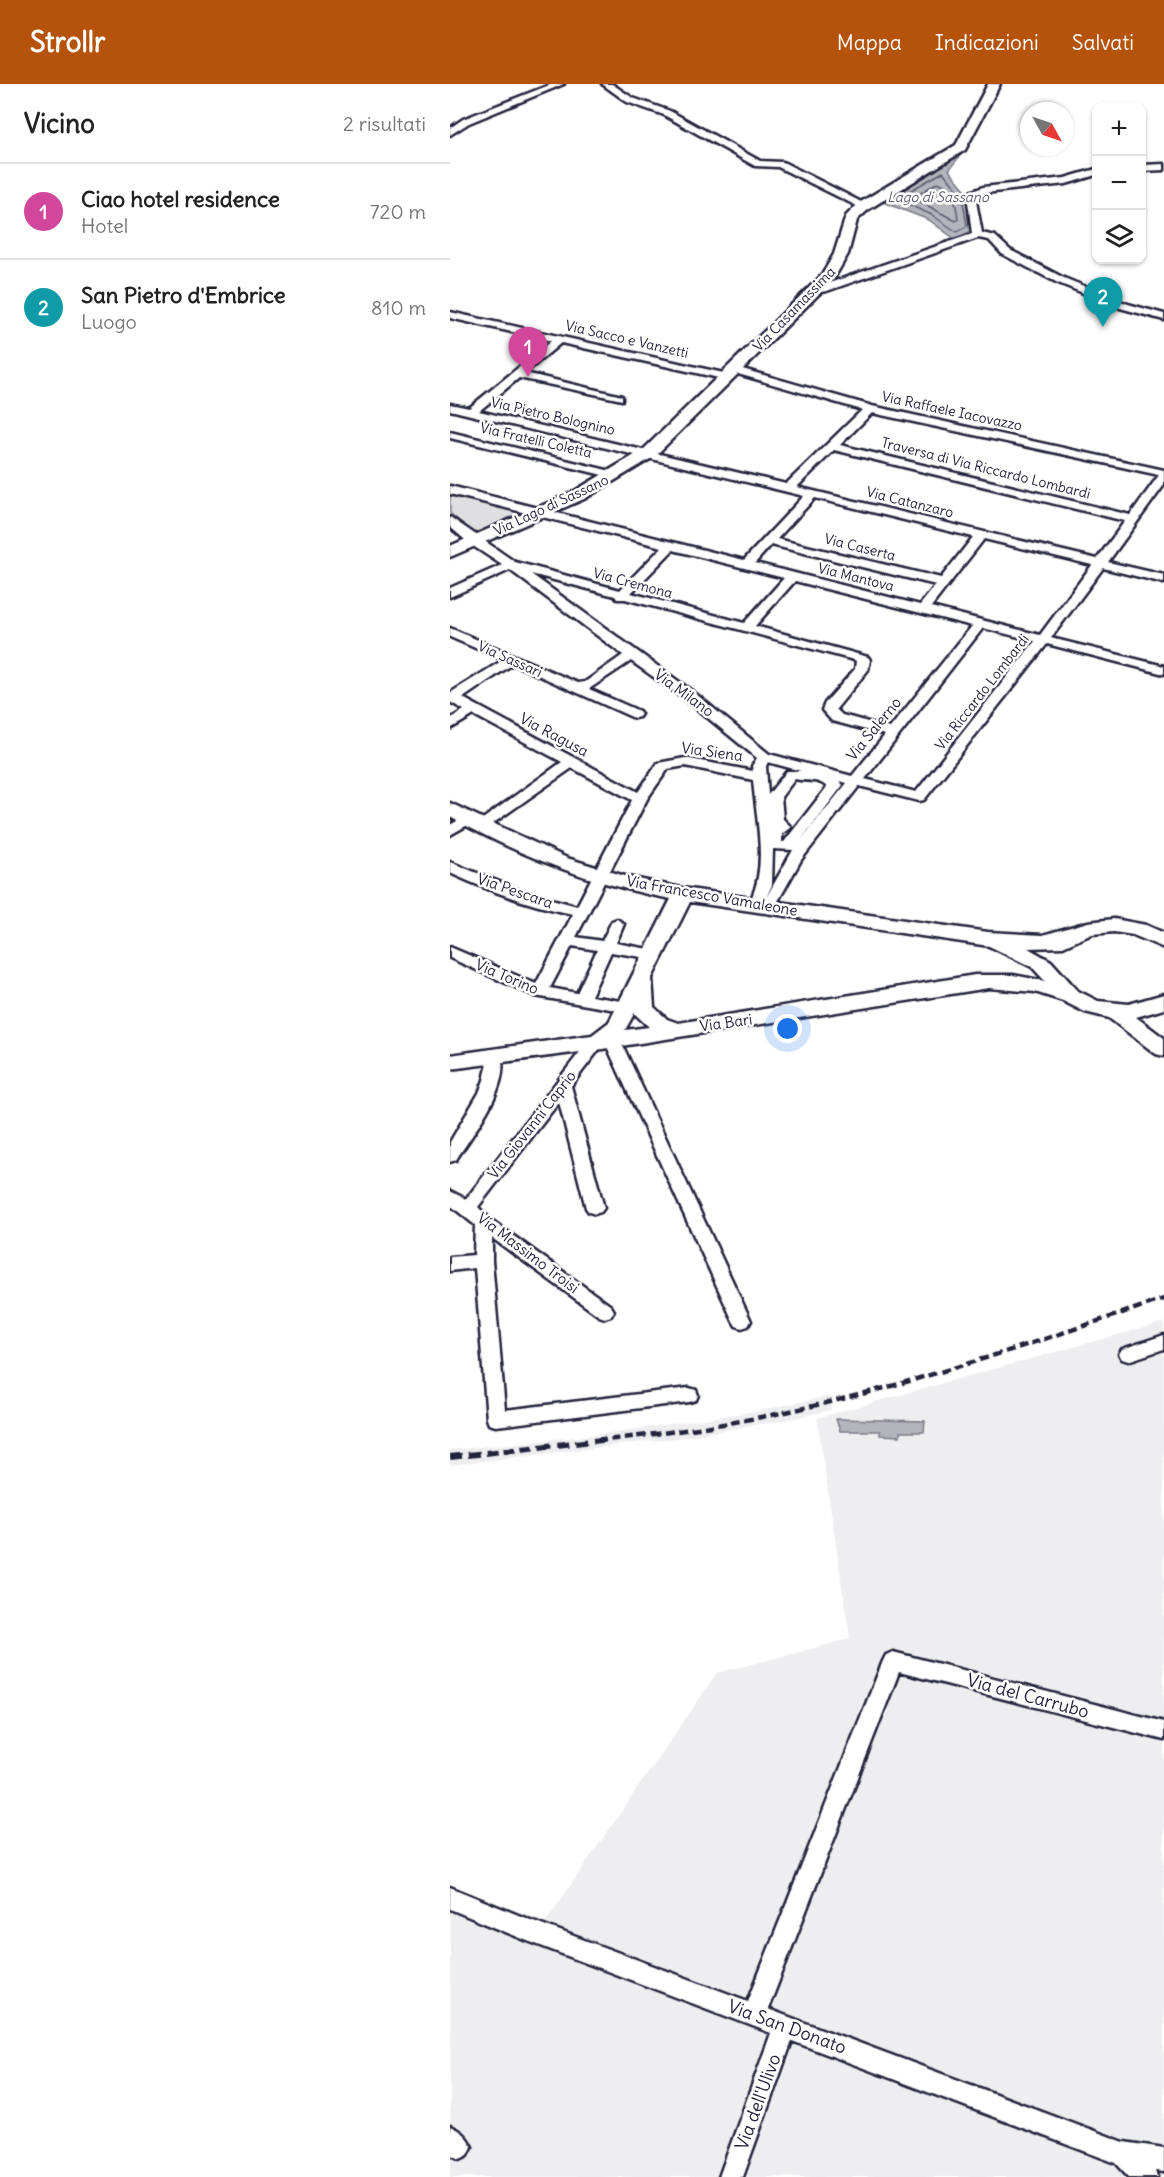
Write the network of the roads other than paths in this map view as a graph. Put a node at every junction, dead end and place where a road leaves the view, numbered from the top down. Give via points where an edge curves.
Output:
1 (560, 84) edge
2 (606, 84) edge
3 (994, 84) edge
4 (450, 132) edge
5 (1164, 167) edge
6 (1146, 168) edge
7 (1092, 173) edge
8 (864, 206) junction
9 (977, 235) junction
10 (814, 290) junction
11 (450, 315) edge
12 (1164, 317) edge
13 (559, 339) junction
14 (732, 373) junction
15 (517, 374) junction
16 (618, 398) dead end
17 (450, 407) edge
18 (870, 409) junction
19 (471, 412) junction
20 (450, 435) edge
21 (832, 446) junction
22 (649, 453) junction
23 (615, 475) junction
24 (1164, 475) edge
25 (790, 488) junction
26 (450, 490) edge
27 (813, 493) junction
28 (541, 512) junction
29 (1132, 519) junction
30 (450, 521) edge
31 (981, 535) junction
32 (474, 541) junction
33 (769, 541) junction
34 (671, 545) junction
35 (450, 552) edge
36 (1100, 562) junction
37 (511, 565) junction
38 (746, 565) junction
39 (792, 576) junction
40 (1164, 579) edge
41 (944, 583) junction
42 (450, 593) edge
43 (621, 596) junction
44 (924, 609) junction
45 (981, 623) junction
46 (747, 627) junction
47 (450, 632) edge
48 (1044, 639) junction
49 (631, 655) junction
50 (511, 660) junction
51 (1164, 670) edge
52 (571, 686) junction
53 (452, 698) edge
54 (472, 711) junction
55 (634, 714) dead end
56 (450, 725) edge
57 (892, 733) junction
58 (764, 757) junction
59 (570, 763) junction
60 (792, 774) joint
61 (760, 777) junction
62 (854, 780) junction
63 (640, 799) junction
64 (450, 809) edge
65 (474, 823) junction
66 (450, 831) edge
67 (795, 857) junction
68 (767, 860) junction
69 (450, 867) edge
70 (599, 876) junction
71 (684, 894) junction
72 (768, 907) junction
73 (581, 911) junction
74 (617, 924) dead end
75 (1074, 933) junction
76 (1159, 936) edge
77 (988, 939) junction
78 (566, 940) junction
79 (606, 946) junction
80 (450, 952) edge
81 (654, 954) junction
82 (1053, 976) junction
83 (540, 992) junction
84 (1072, 998) junction
85 (582, 999) junction
86 (1164, 1001) edge
87 (1114, 1011) junction
88 (620, 1027) junction
89 (1164, 1049) edge
90 (493, 1056) junction
91 (450, 1062) edge
92 (563, 1085) junction
93 (450, 1156) edge
94 (450, 1197) edge
95 (468, 1208) junction
96 (595, 1208) dead end
97 (450, 1211) edge
98 (484, 1223) junction
99 (483, 1261) junction
100 (450, 1264) edge
101 (605, 1311) dead end
102 (742, 1321) dead end
103 (1164, 1342) edge
104 (1128, 1354) dead end
105 (689, 1395) dead end
106 (1164, 1731) edge
107 (450, 1898) edge
108 (754, 2015) junction
109 (785, 2027) junction
110 (1124, 2154) junction
111 (1164, 2160) edge
112 (730, 2177) edge
113 (1146, 2177) edge

1 - 4 street via 466,121
2 - 8 street via 758,164 780,164
3 - 8 main road, Via Casamassima via 961,147
5 - 6 street
7 - 9 street via 970,195
8 - 10 main road, Via Casamassima via 851,219 836,267
9 - 10 street
9 - 12 street via 992,238 1006,252 1060,280 1124,306
10 - 14 main road, Via Casamassima
11 - 13 street, Via Sacco e Vanzetti
13 - 14 street, Via Sacco e Vanzetti
13 - 15 street
14 - 18 street, Via Raffaele Iacovazzo
14 - 22 main road, Via Casamassima
15 - 16 street
15 - 19 street
17 - 19 street, Via Pietro Bolognino
18 - 21 street
18 - 24 street, Via Raffaele Iacovazzo
19 - 22 street, Via Pietro Bolognino
20 - 23 street, Via Fratelli Coletta
21 - 25 street
21 - 29 street, Traversa di Via Riccardo Lombardi
22 - 23 main road, Via Lago di Sassano
22 - 25 street, Via Catanzaro
23 - 28 main road, Via Lago di Sassano
24 - 29 street, Via Riccardo Lombardi
25 - 27 street, Via Catanzaro
26 - 28 street, Via Mantova
27 - 31 street, Via Catanzaro
27 - 33 street
28 - 32 main road, Via Lago di Sassano
28 - 34 street, Via Mantova
29 - 36 street, Via Riccardo Lombardi
30 - 32 street, Via Milano
31 - 36 street, Via Catanzaro
31 - 41 street
32 - 35 main road, Via Lago di Sassano
32 - 37 street, Via Milano
33 - 38 street
33 - 41 street, Via Caserta
34 - 38 street, Via Mantova
34 - 43 street
36 - 40 street, Via Catanzaro
36 - 48 street, Via Riccardo Lombardi
37 - 42 street
37 - 43 street, Via Cremona
37 - 49 street, Via Milano
38 - 39 street, Via Mantova
39 - 44 street, Via Mantova
39 - 46 street
41 - 44 street
43 - 46 street, Via Cremona
44 - 45 street, Via Mantova
45 - 48 street, Via Mantova
45 - 57 street, Via Salerno
46 - 57 street, Via Cremona via 859,657 863,660 861,670 829,710 837,718
47 - 50 street, Via Sassari
48 - 51 street, Via Mantova
48 - 62 street, Via Riccardo Lombardi via 919,797
49 - 52 street via 589,685
49 - 58 street, Via Milano via 691,697
50 - 52 street, Via Sassari
50 - 53 street
52 - 55 street, Via Sassari
53 - 54 street, Via Ragusa
54 - 56 street
54 - 59 street, Via Ragusa
57 - 62 street, Via Salerno
58 - 61 street via 759,766
58 - 62 street, Via Riccardo Lombardi
59 - 63 street, Via Ragusa
59 - 65 street
60 - 60 street via 774,797 776,821 784,827 775,832 776,845 788,847 836,785
61 - 63 street, Via Siena via 674,762 663,766
61 - 68 street
62 - 67 street, Via Salerno
63 - 70 street, Via Siena
64 - 65 main road, Via Francesco Vamaleone
65 - 66 street
65 - 70 main road, Via Francesco Vamaleone via 546,857
67 - 68 street via 786,861
67 - 72 street, Via Salerno
68 - 72 street via 765,885 758,898
69 - 73 street, Via Pescara via 491,884
70 - 71 main road, Via Francesco Vamaleone
70 - 73 street, Via Siena
71 - 72 main road, Via Francesco Vamaleone
71 - 81 main road
72 - 77 main road, Via Francesco Vamaleone
73 - 78 street, Via Siena
74 - 79 street
75 - 76 main road via 1110,925
75 - 77 main road via 1040,942
75 - 82 main road via 1060,942 1052,954
77 - 82 main road via 1043,966
78 - 79 street
78 - 83 street, Via Siena
79 - 81 street
79 - 85 street
80 - 83 street, Via Torino
81 - 88 main road
82 - 84 main road
83 - 85 street, Via Torino
84 - 87 main road, Via Bari
84 - 88 main road, Via Bari via 1040,986 1007,980 975,982 676,1030
85 - 88 street, Via Torino via 602,1002
86 - 87 main road via 1148,1008
87 - 89 main road
88 - 90 main road, Via Bari
88 - 92 street, Via Giovanni Caprio
88 - 102 street
90 - 91 main road, Via Bari
90 - 93 street via 492,1085
92 - 95 street, Via Giovanni Caprio
92 - 96 street
94 - 95 street, Via Massimo Troisi
95 - 97 street
95 - 98 street, Via Massimo Troisi
98 - 99 street
98 - 101 street, Via Massimo Troisi
99 - 100 street
99 - 105 street via 496,1419
103 - 104 street
106 - 108 street, Via del Carrubo via 893,1661
107 - 108 street, Via San Donato
108 - 109 street, Via San Donato
109 - 110 street, Via San Donato
109 - 112 street, Via dell'Ulivo
110 - 111 street
110 - 113 street

